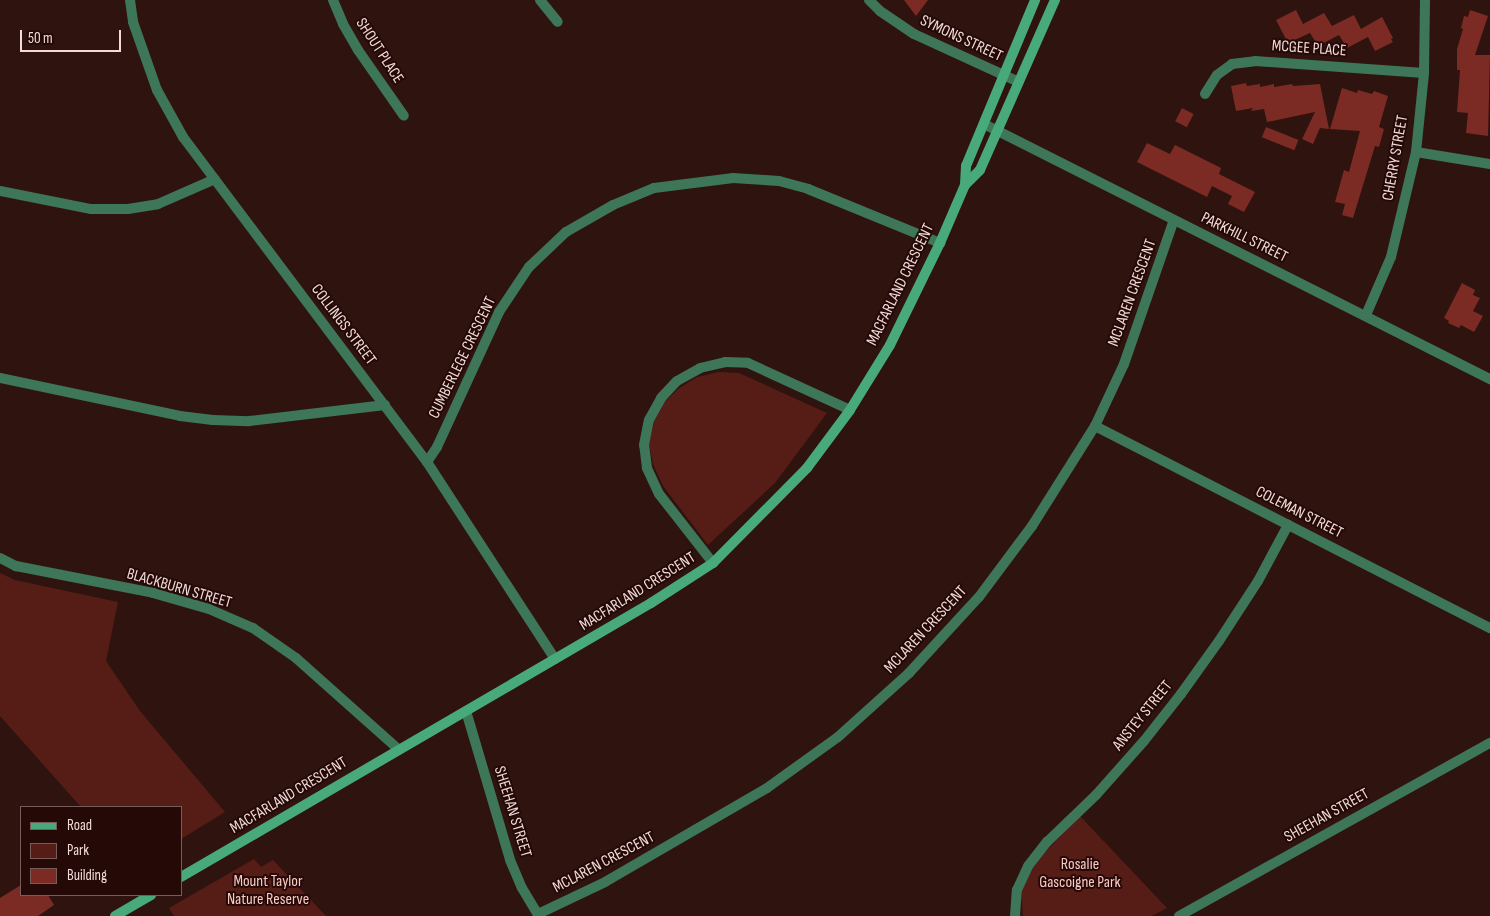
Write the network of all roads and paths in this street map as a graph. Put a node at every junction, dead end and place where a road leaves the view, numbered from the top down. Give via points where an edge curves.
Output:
1 (130, 0) edge
2 (333, 0) edge
3 (540, 0) edge
4 (869, 0) edge
5 (1035, 0) edge
6 (1055, 0) edge
7 (1425, 0) edge
8 (558, 22) dead end
9 (1424, 73) junction
10 (1004, 75) junction
11 (1019, 82) junction
12 (1206, 94) dead end
13 (404, 116) dead end
14 (984, 124) junction
15 (998, 130) junction
16 (1416, 152) junction
17 (1490, 164) edge
18 (214, 179) junction
19 (965, 184) junction
20 (0, 191) edge
21 (1174, 220) junction
22 (940, 243) junction
23 (1366, 315) junction
24 (0, 378) edge
25 (1490, 379) edge
26 (385, 405) junction
27 (850, 410) junction
28 (1095, 426) junction
29 (427, 462) junction
30 (1288, 525) junction
31 (0, 558) edge
32 (713, 563) junction
33 (1490, 628) edge
34 (555, 658) junction
35 (466, 711) junction
36 (1490, 743) edge
37 (398, 749) junction
38 (182, 876) edge
39 (149, 896) edge
40 (538, 915) edge
41 (115, 916) edge
42 (1015, 916) edge
43 (1179, 916) edge

1 - 18 street, COLLINGS STREET via 133,22 157,90 183,137
2 - 13 street, SHOUT PLACE via 358,50
3 - 8 street
4 - 10 street, SYMONS STREET via 914,34
5 - 10 street, MACFARLAND CRESCENT
6 - 11 street, MACFARLAND CRESCENT
7 - 9 street, CHERRY STREET
9 - 12 street, MCGEE PLACE via 1255,61 1232,64 1217,75
9 - 16 street, CHERRY STREET
10 - 11 street, SYMONS STREET
10 - 14 street, MACFARLAND CRESCENT
11 - 15 street, MACFARLAND CRESCENT
14 - 15 street, PARKHILL STREET
14 - 19 street, MACFARLAND CRESCENT via 966,166
15 - 19 street, MACFARLAND CRESCENT via 980,170
15 - 21 street, PARKHILL STREET
16 - 17 street
16 - 23 street, CHERRY STREET via 1391,258
18 - 20 street via 158,204 128,209 91,209
18 - 26 street, COLLINGS STREET
19 - 22 street, MACFARLAND CRESCENT
21 - 23 street, PARKHILL STREET
21 - 28 street, MCLAREN CRESCENT via 1124,364
22 - 27 street, MACFARLAND CRESCENT via 890,345
22 - 29 street, CUMBERLEGE CRESCENT via 808,189 779,181 733,178 654,188 629,198 566,232 529,267 499,312 437,447
23 - 25 street, PARKHILL STREET
24 - 26 street via 213,420 249,421
26 - 29 street, COLLINGS STREET
27 - 32 street, MACFARLAND CRESCENT via 807,468
27 - 32 street via 748,363 725,362 700,368 677,381 661,398 649,420 644,445 648,468 659,494
28 - 30 street, COLEMAN STREET
28 - 40 street, MCLAREN CRESCENT via 1032,526 979,597 909,673 838,737 767,788 687,836
29 - 34 street, COLLINGS STREET
30 - 33 street, COLEMAN STREET
30 - 42 street, ANSTEY STREET via 1258,581 1181,694 1096,795 1047,842 1028,866 1018,890
31 - 37 street, BLACKBURN STREET via 16,566 153,593 209,609 253,628 296,658
32 - 34 street, MACFARLAND CRESCENT via 652,603
34 - 35 street, MACFARLAND CRESCENT
35 - 37 street, MACFARLAND CRESCENT
35 - 40 street, SHEEHAN STREET via 510,860
36 - 43 street, SHEEHAN STREET
37 - 38 street, MACFARLAND CRESCENT
39 - 41 street

